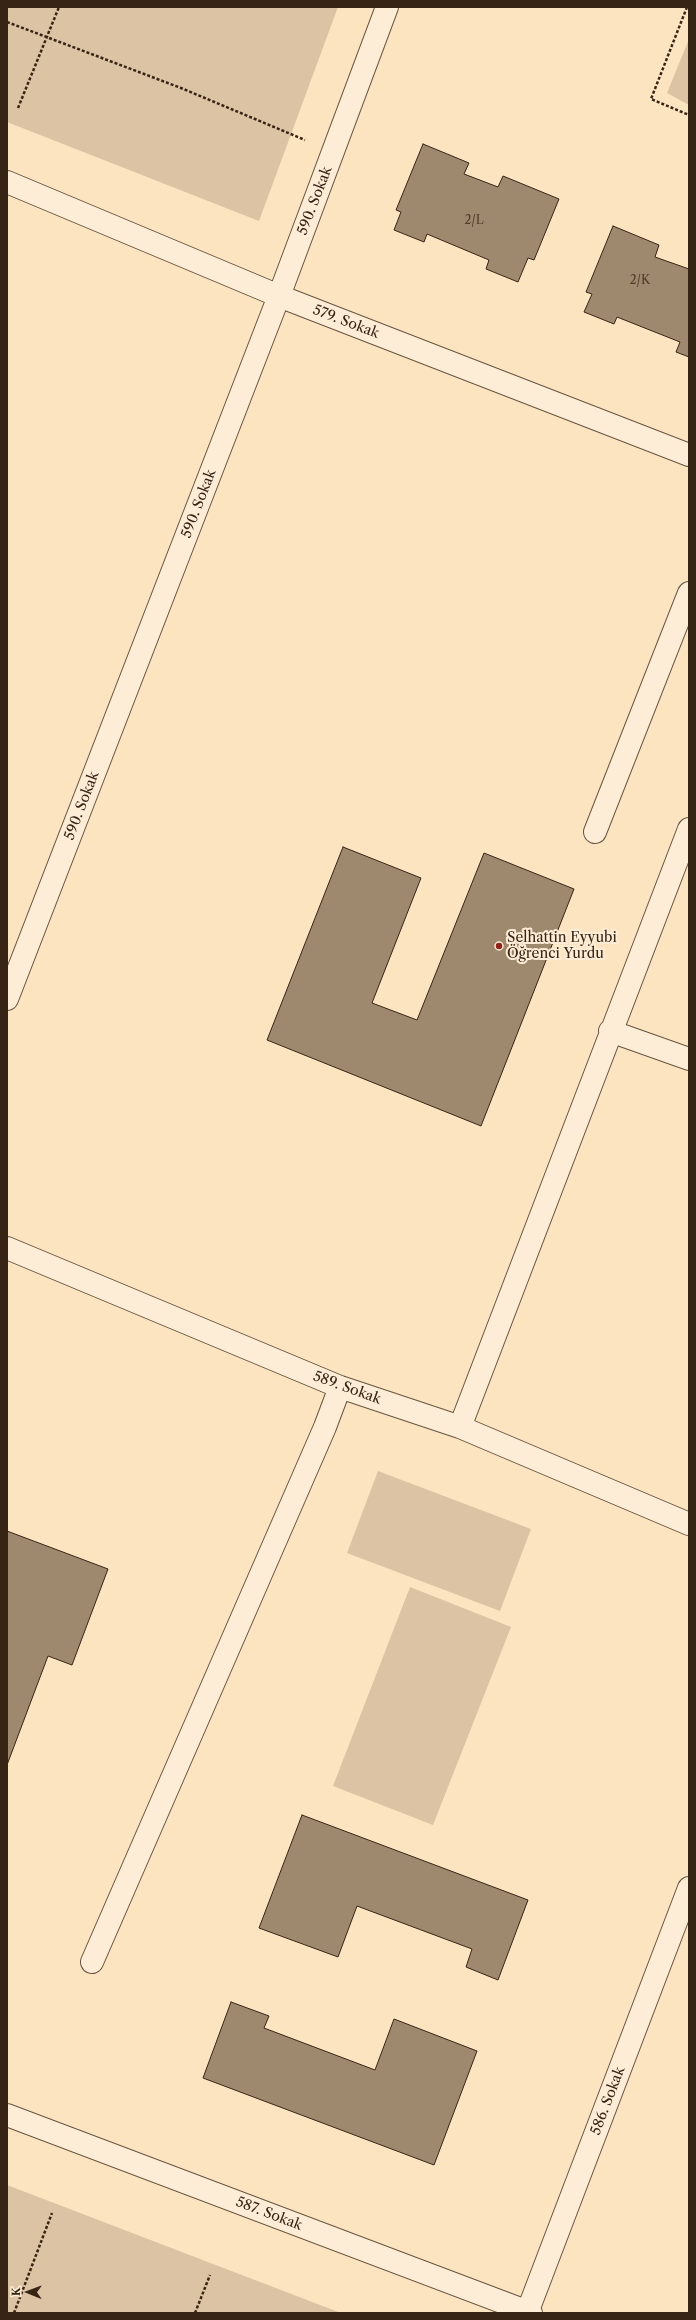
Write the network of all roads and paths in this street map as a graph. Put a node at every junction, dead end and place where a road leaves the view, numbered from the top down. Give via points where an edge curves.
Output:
1 (59, 7) edge
2 (388, 7) edge
3 (688, 7) edge
4 (7, 22) edge
5 (47, 37) junction
6 (18, 108) dead end
7 (689, 115) edge
8 (308, 141) dead end
9 (7, 182) edge
10 (279, 296) junction
11 (689, 455) edge
12 (689, 593) edge
13 (689, 828) edge
14 (595, 832) dead end
15 (7, 999) edge
16 (610, 1031) junction
17 (689, 1059) edge
18 (7, 1248) edge
19 (340, 1387) junction
20 (460, 1427) junction
21 (689, 1524) edge
22 (689, 1888) edge
23 (92, 1962) dead end
24 (7, 2115) edge
25 (52, 2213) dead end
26 (210, 2275) dead end
27 (14, 2313) edge
28 (195, 2313) edge
29 (529, 2313) edge

1 - 5 path
2 - 10 street, 590. Sokak
3 - 7 path via 651,99
4 - 5 path
5 - 6 path
5 - 8 path via 182,88
9 - 10 street, 579. Sokak
10 - 11 street, 579. Sokak
10 - 15 street, 590. Sokak
12 - 14 street
13 - 16 street
16 - 17 street
16 - 20 street
18 - 19 street, 589. Sokak
19 - 20 street, 589. Sokak
19 - 23 street via 325,1427
20 - 21 street, 589. Sokak
22 - 29 street, 586. Sokak
24 - 29 street, 587. Sokak
25 - 27 path
26 - 28 path

